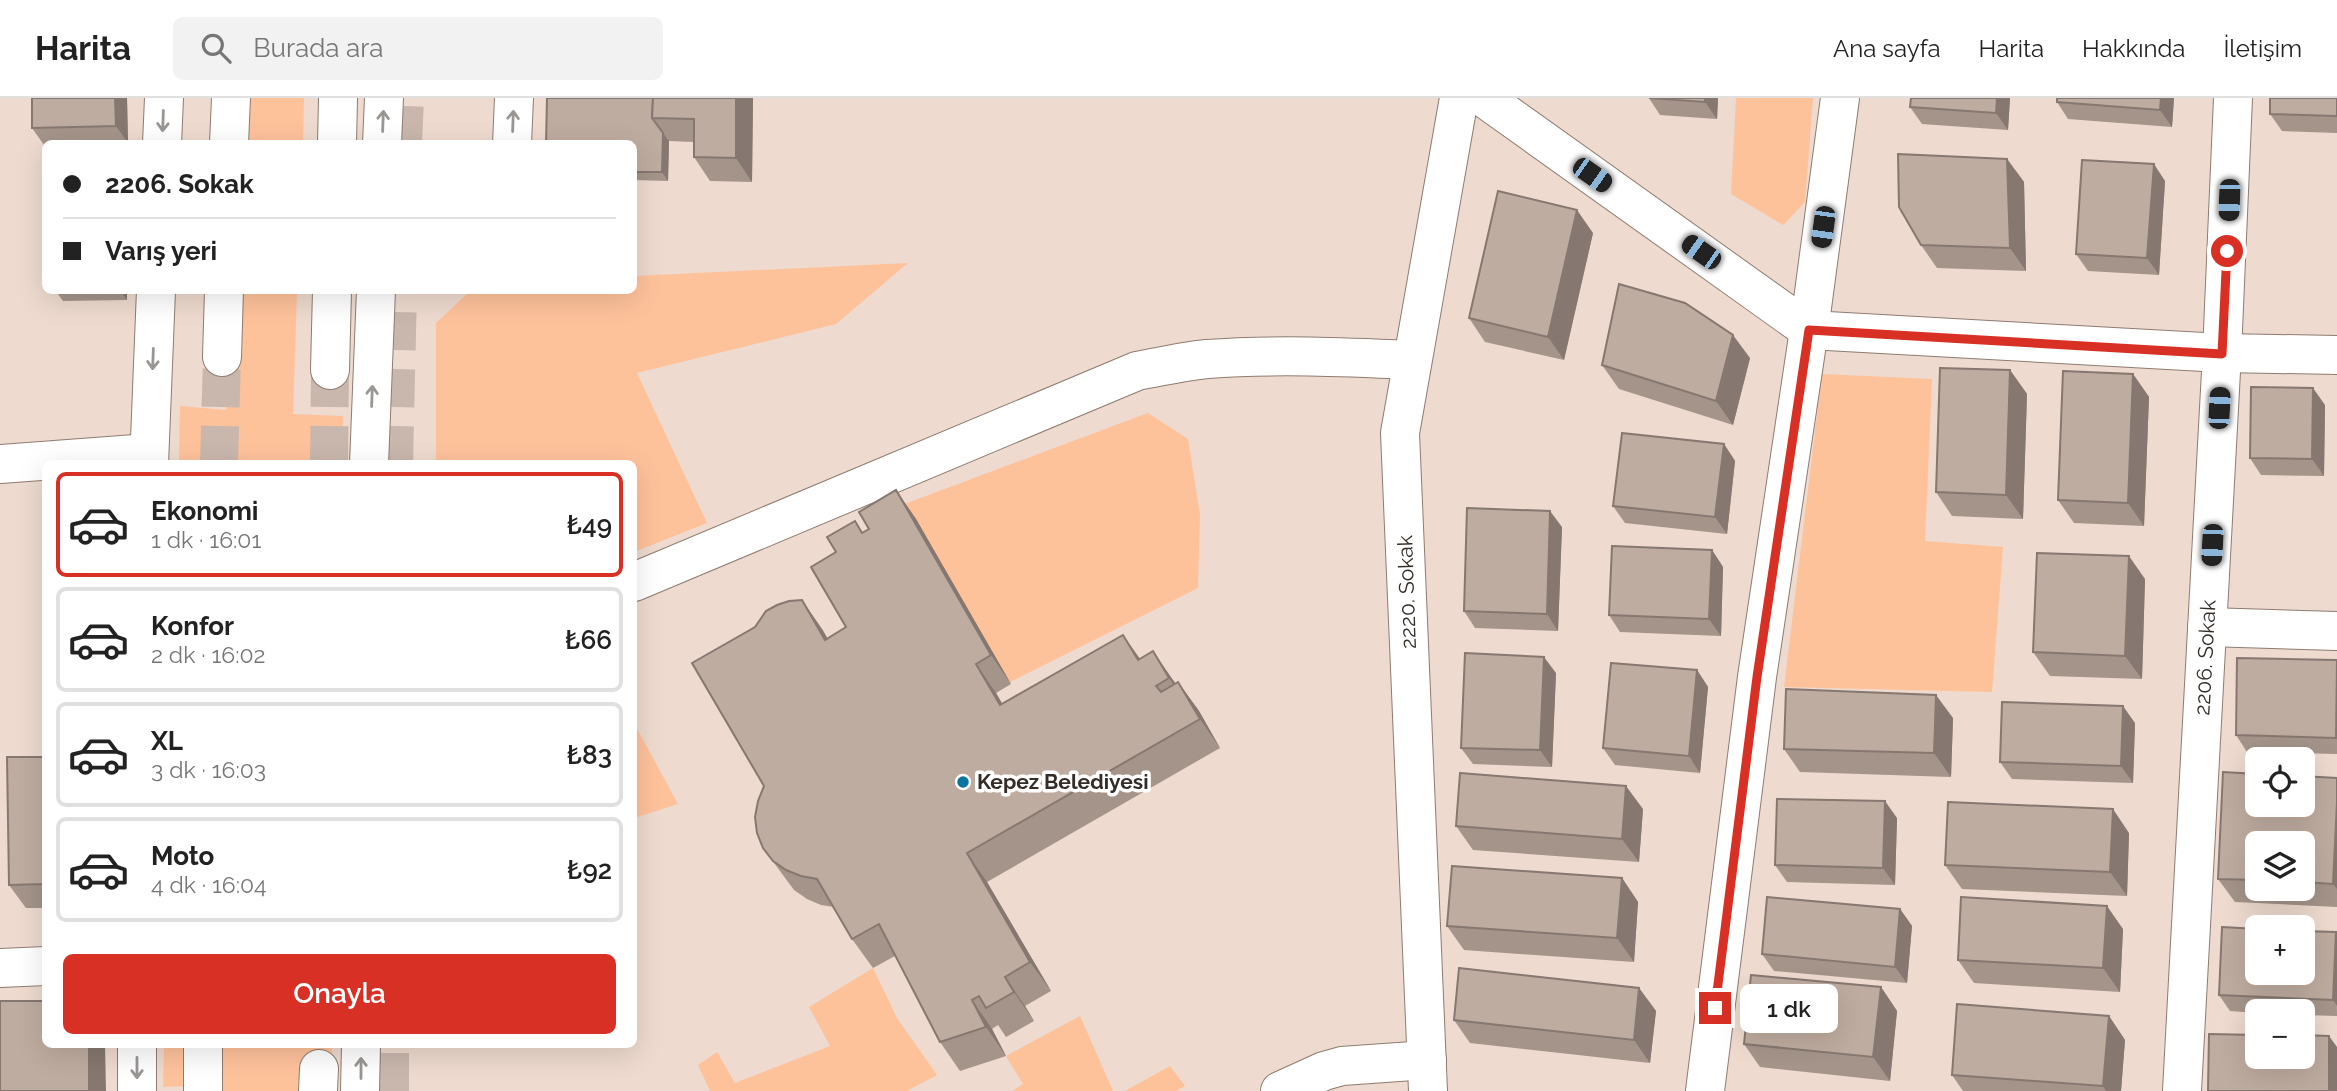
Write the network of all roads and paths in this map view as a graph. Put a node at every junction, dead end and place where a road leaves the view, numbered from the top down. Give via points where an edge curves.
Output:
1 (164, 98) edge
2 (231, 98) edge
3 (338, 98) edge
4 (384, 98) edge
5 (514, 98) edge
6 (1459, 98) edge
7 (1484, 98) edge
8 (1840, 98) edge
9 (2233, 98) edge
10 (162, 140) edge
11 (229, 140) edge
12 (337, 140) edge
13 (382, 140) edge
14 (512, 140) edge
15 (156, 294) edge
16 (224, 294) edge
17 (332, 294) edge
18 (382, 294) edge
19 (1809, 330) junction
20 (2222, 354) junction
21 (2337, 355) edge
22 (222, 357) tunnel mouth
23 (1412, 359) junction
24 (330, 370) tunnel mouth
25 (149, 459) edge
26 (119, 460) edge
27 (369, 460) edge
28 (42, 463) edge
29 (0, 464) edge
30 (637, 581) edge
31 (2207, 627) junction
32 (2337, 631) edge
33 (42, 966) edge
34 (0, 968) edge
35 (137, 1048) edge
36 (361, 1048) edge
37 (203, 1049) dead end
38 (1427, 1076) edge
39 (137, 1091) edge
40 (203, 1091) edge
41 (360, 1091) edge
42 (1280, 1091) edge
43 (1705, 1091) edge
44 (2182, 1091) edge

1 -> 10 street
2 - 11 street
3 - 12 street
13 -> 4 street
14 -> 5 street
6 - 23 street, 2220. Sokak
7 - 19 street
8 - 19 street
9 - 20 street, 2206. Sokak
15 -> 25 street
16 - 22 street
17 - 24 street
27 -> 18 street
19 - 20 street
19 - 43 street via 1757,677
20 - 21 street
20 - 31 street, 2206. Sokak
23 - 30 street via 1238,358 1138,371
23 - 38 street, 2220. Sokak via 1400,433
25 - 26 street
28 - 29 street
31 - 32 street
31 - 44 street, 2206. Sokak
33 - 34 street
35 -> 39 street
41 -> 36 street
37 - 40 street
38 - 42 street via 1342,1066

